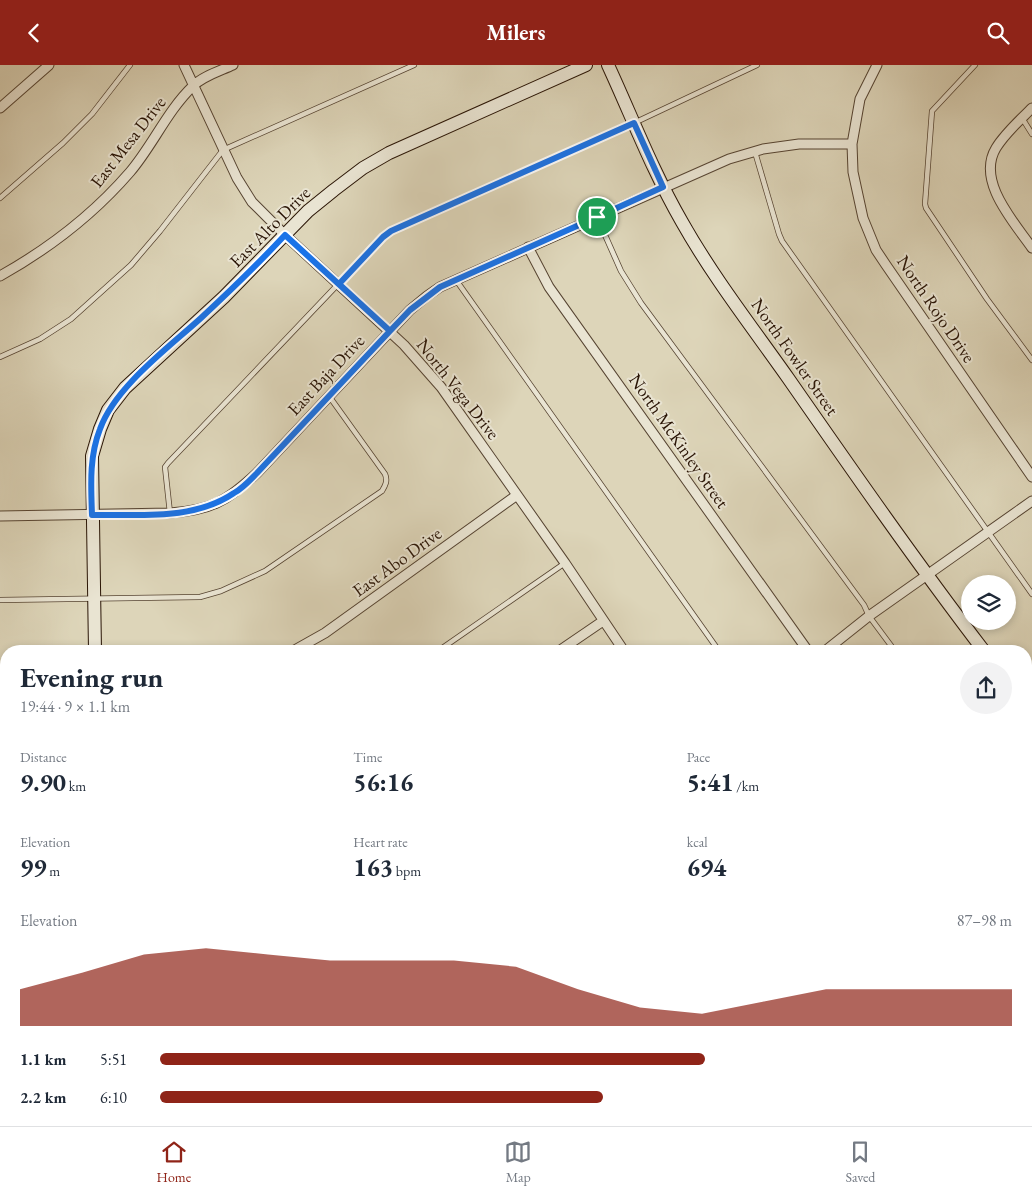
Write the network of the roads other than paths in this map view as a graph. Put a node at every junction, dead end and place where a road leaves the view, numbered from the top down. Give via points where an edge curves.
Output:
1 (48, 65) edge
2 (130, 65) edge
3 (184, 65) edge
4 (233, 65) edge
5 (414, 65) edge
6 (586, 65) edge
7 (608, 65) edge
8 (757, 65) edge
9 (877, 65) edge
10 (975, 65) edge
11 (193, 85) junction
12 (0, 108) edge
13 (1032, 108) edge
14 (1022, 118) junction
15 (634, 123) junction
16 (1032, 134) edge
17 (852, 144) junction
18 (223, 150) junction
19 (755, 151) junction
20 (663, 187) junction
21 (0, 198) edge
22 (597, 217) junction
23 (285, 235) junction
24 (528, 247) junction
25 (1032, 248) edge
26 (0, 276) edge
27 (456, 280) junction
28 (339, 284) junction
29 (390, 331) junction
30 (0, 357) edge
31 (1032, 360) edge
32 (329, 396) junction
33 (1032, 477) edge
34 (517, 495) junction
35 (1032, 501) edge
36 (170, 513) junction
37 (92, 515) junction
38 (0, 516) edge
39 (988, 532) junction
40 (565, 563) junction
41 (926, 575) junction
42 (1032, 594) edge
43 (94, 598) junction
44 (0, 600) edge
45 (869, 616) junction
46 (603, 621) junction
47 (96, 645) edge
48 (303, 645) edge
49 (447, 645) edge
50 (568, 645) edge
51 (620, 645) edge
52 (714, 645) edge
53 (804, 645) edge
54 (833, 645) edge
55 (891, 645) edge
56 (979, 645) edge

1 - 12 street
2 - 21 lane via 92,114
3 - 11 street, North Vega Drive
4 - 11 street, East Mesa Drive
5 - 18 lane
6 - 23 street, East Alto Drive via 404,145 363,168 308,211
7 - 15 street, North Fowler Street
8 - 15 lane
9 - 17 street, North Rojo Drive via 860,99
10 - 31 lane via 932,111 925,203 987,299
11 - 18 street, North Vega Drive
11 - 26 street, East Mesa Drive via 131,171 104,200 56,241
13 - 14 street
14 - 16 lane
14 - 25 street via 995,149 990,168 995,192
15 - 20 street, North Fowler Street
15 - 28 lane via 391,231
17 - 19 street, East Baja Drive via 798,144
17 - 33 street, North Rojo Drive via 856,193 876,250
18 - 23 street, North Vega Drive via 252,202
18 - 30 lane via 131,265 71,319 40,339
19 - 20 street, East Baja Drive
19 - 39 lane via 782,241
20 - 22 street, East Baja Drive
20 - 41 street, North Fowler Street via 713,271
22 - 24 street, East Baja Drive
22 - 45 lane via 621,271 642,303
23 - 28 street, North Vega Drive
23 - 37 street, East Alto Drive via 224,297 125,388 108,410 92,456
24 - 27 street, East Baja Drive
24 - 53 street, North McKinley Street via 549,287
27 - 29 street, East Baja Drive via 427,296
27 - 52 lane
28 - 29 street, North Vega Drive
28 - 36 lane via 165,467
29 - 32 street, East Baja Drive
29 - 34 street, North Vega Drive via 441,387
32 - 36 street, East Baja Drive via 236,492 201,509
32 - 43 lane via 385,474 387,479 382,491 265,571 210,595
34 - 40 street, North Vega Drive
34 - 48 street, East Abo Drive
35 - 39 street
36 - 37 street, East Baja Drive
37 - 38 street, East Baja Drive
37 - 43 street, East Alto Drive
39 - 41 street
39 - 42 lane
40 - 46 street, North Vega Drive
40 - 49 lane
41 - 45 street
41 - 56 street, North Fowler Street
43 - 44 lane
43 - 47 street, East Alto Drive
45 - 54 street
45 - 55 lane
46 - 50 street
46 - 51 street, North Vega Drive

